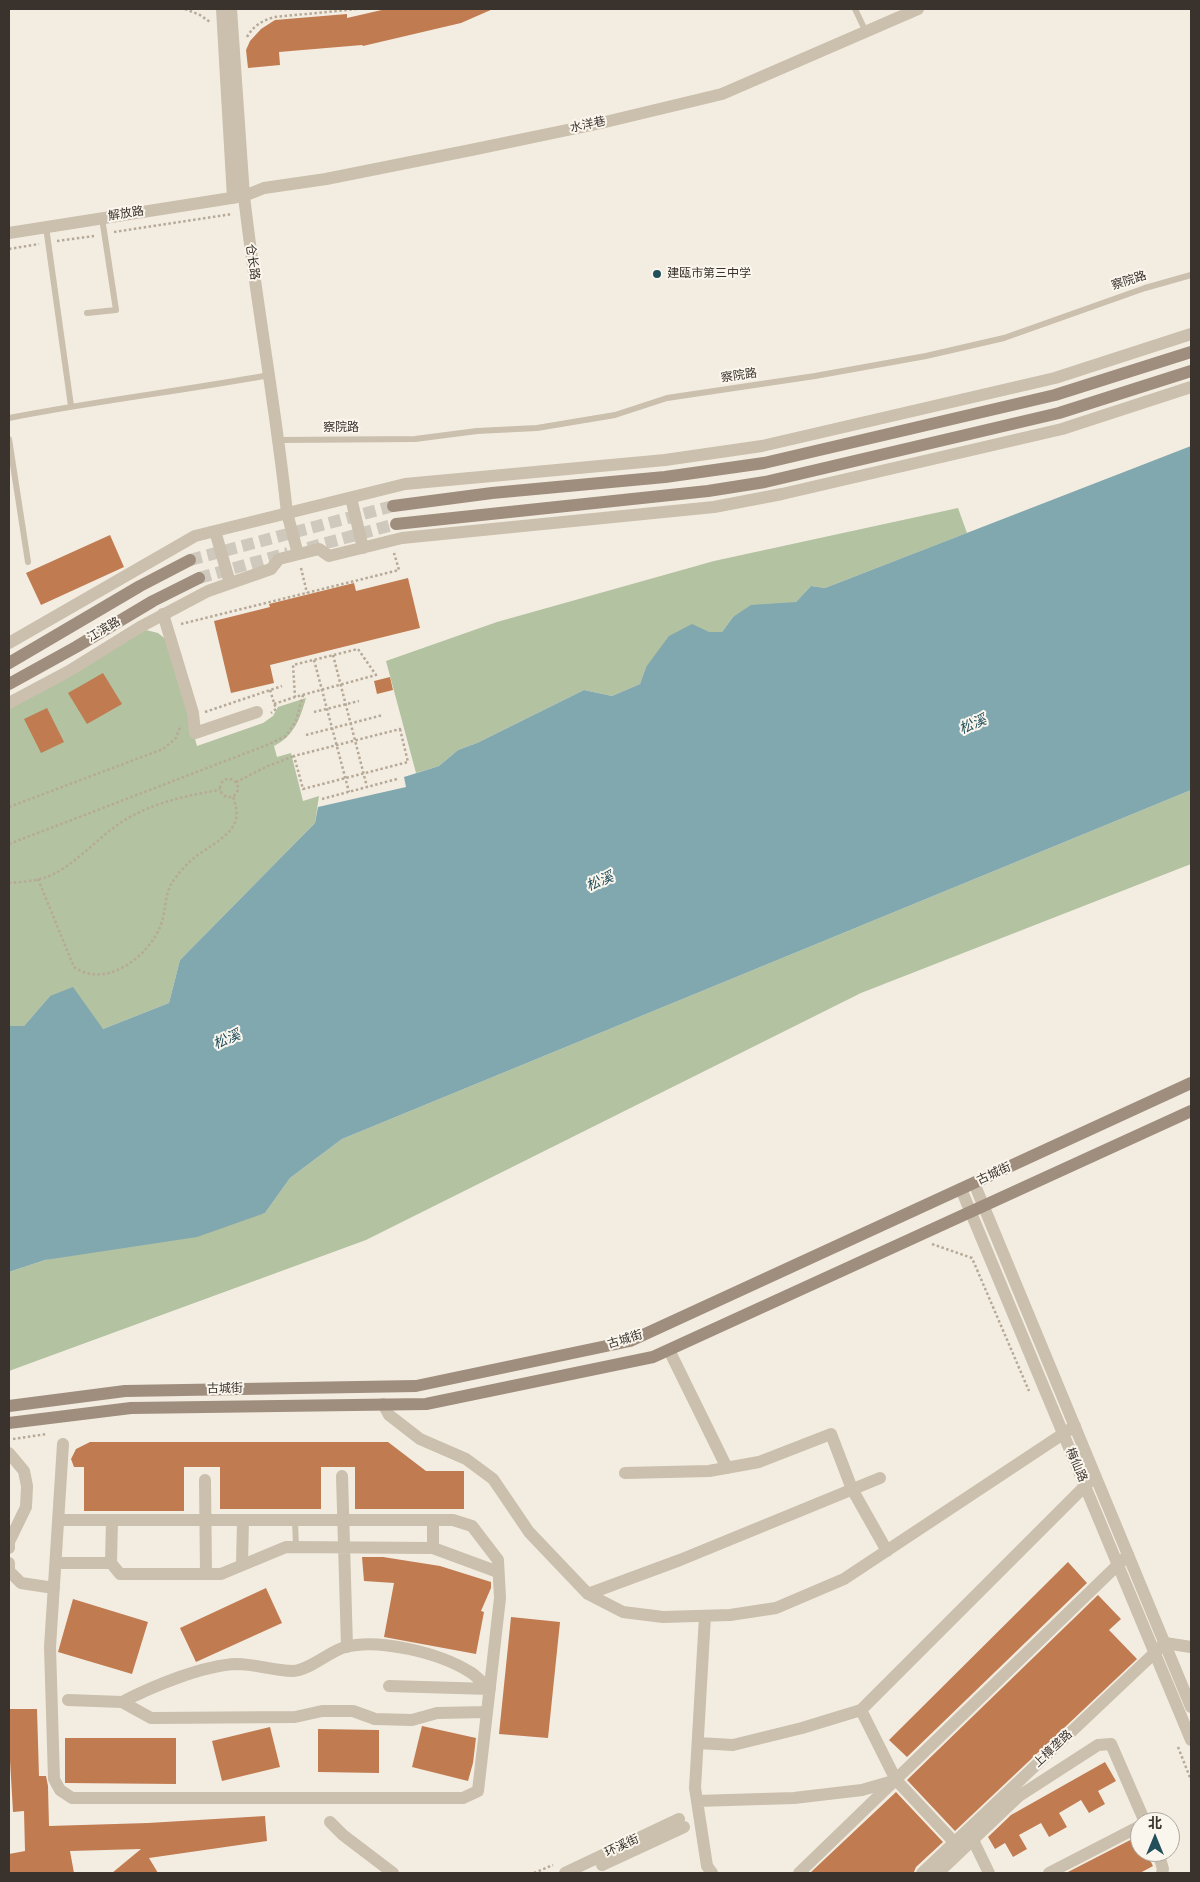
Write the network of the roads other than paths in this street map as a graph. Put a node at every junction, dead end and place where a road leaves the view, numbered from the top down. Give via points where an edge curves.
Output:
1 (222, 9) edge
2 (231, 9) edge
3 (854, 9) edge
4 (918, 9) edge
5 (866, 32) junction
6 (238, 197) junction
7 (102, 218) junction
8 (46, 227) junction
9 (9, 233) edge
10 (1191, 275) edge
11 (87, 314) dead end
12 (1191, 334) edge
13 (1191, 352) edge
14 (1191, 371) edge
15 (269, 375) junction
16 (1191, 387) edge
17 (70, 406) junction
18 (9, 418) edge
19 (9, 439) edge
20 (280, 440) junction
21 (351, 498) junction
22 (393, 506) tunnel mouth
23 (288, 513) junction
24 (396, 524) tunnel mouth
25 (216, 531) junction
26 (363, 548) junction
27 (298, 554) junction
28 (190, 560) tunnel mouth
29 (28, 562) dead end
30 (199, 578) tunnel mouth
31 (230, 583) junction
32 (163, 614) junction
33 (9, 643) edge
34 (9, 663) edge
35 (9, 684) edge
36 (9, 703) edge
37 (257, 712) dead end
38 (1191, 1083) edge
39 (1191, 1111) edge
40 (974, 1183) junction
41 (961, 1189) junction
42 (984, 1206) junction
43 (970, 1212) junction
44 (669, 1350) junction
45 (383, 1404) junction
46 (9, 1406) edge
47 (9, 1424) edge
48 (1075, 1426) junction
49 (1063, 1434) junction
50 (63, 1444) dead end
51 (9, 1453) edge
52 (727, 1468) junction
53 (625, 1473) dead end
54 (342, 1476) dead end
55 (1096, 1476) junction
56 (880, 1478) dead end
57 (205, 1480) dead end
58 (1085, 1486) junction
59 (852, 1489) junction
60 (59, 1520) junction
61 (112, 1520) junction
62 (205, 1520) junction
63 (243, 1520) junction
64 (295, 1520) junction
65 (343, 1520) junction
66 (433, 1520) junction
67 (9, 1548) edge
68 (296, 1548) junction
69 (344, 1548) junction
70 (433, 1548) junction
71 (887, 1551) junction
72 (1128, 1555) junction
73 (9, 1563) edge
74 (56, 1563) junction
75 (111, 1563) junction
76 (242, 1565) junction
77 (1118, 1565) junction
78 (498, 1572) junction
79 (206, 1574) junction
80 (54, 1588) junction
81 (588, 1594) junction
82 (705, 1616) junction
83 (1165, 1643) junction
84 (347, 1647) junction
85 (1191, 1647) edge
86 (1155, 1653) junction
87 (51, 1672) junction
88 (389, 1686) dead end
89 (490, 1689) junction
90 (68, 1700) junction
91 (122, 1702) junction
92 (1191, 1707) edge
93 (860, 1710) junction
94 (487, 1712) junction
95 (53, 1729) junction
96 (1191, 1740) edge
97 (698, 1743) junction
98 (896, 1780) junction
99 (697, 1801) junction
100 (1140, 1812) edge
101 (330, 1822) dead end
102 (1130, 1831) edge
103 (973, 1840) junction
104 (954, 1843) junction
105 (392, 1873) edge
106 (565, 1873) edge
107 (584, 1873) edge
108 (712, 1873) edge
109 (799, 1873) edge
110 (922, 1873) edge
111 (938, 1873) edge
112 (989, 1873) edge
113 (1049, 1873) edge

1 - 6 street, 仓长路
2 - 6 street, 仓长路
3 - 5 lane
4 - 5 street, 水洋巷
5 - 6 street, 水洋巷 via 722,94 471,150 264,188
6 - 7 street, 解放路
6 - 15 street, 仓长路 via 253,268
7 - 8 street, 解放路
7 - 11 lane via 116,310
8 - 9 street, 解放路
8 - 17 lane
10 - 20 lane, 察院路 via 994,340 926,356 666,398 605,417 537,428 477,431 415,440
12 - 21 street via 1055,378 762,446 665,460 405,484
13 - 22 main road via 1055,395 764,463 665,477
14 - 24 main road via 1059,413 765,482
15 - 17 lane
15 - 20 street, 仓长路
16 - 26 street via 1062,429 782,494 714,507 402,538
17 - 18 lane
19 - 29 lane
20 - 23 street, 仓长路
21 - 23 street
21 - 26 street
23 - 25 street
23 - 27 street, 仓长路
25 - 31 street
25 - 33 street via 195,536
26 - 27 street via 329,556 319,548
27 - 31 street via 279,559 271,569
28 - 34 main road, 江滨路
30 - 35 main road, 江滨路
31 - 32 street
32 - 36 street
32 - 37 street via 194,713 195,733
38 - 40 main road, 古城街
39 - 42 main road, 古城街
40 - 41 main road, 古城街
40 - 42 street, 梅仙路
41 - 43 street, 梅仙路
41 - 46 main road, 古城街 via 630,1341 416,1386 125,1391
42 - 43 main road, 古城街
42 - 48 street, 梅仙路
43 - 44 main road, 古城街
43 - 49 street, 梅仙路
44 - 45 main road, 古城街 via 653,1357 426,1404
44 - 52 street
45 - 47 main road, 古城街 via 131,1408
45 - 81 street via 389,1415 420,1439 466,1459 493,1479 529,1532
48 - 49 street
48 - 55 street, 梅仙路
49 - 58 street, 梅仙路
49 - 71 street
50 - 60 street
51 - 67 street via 24,1471 26,1486 26,1507
52 - 53 street
52 - 59 street via 759,1462 831,1434
54 - 65 street
55 - 58 street
55 - 72 street, 梅仙路
56 - 59 street
57 - 62 street
58 - 77 street, 梅仙路
58 - 93 street
59 - 71 street
59 - 81 street
60 - 61 street
60 - 74 street
61 - 62 street
61 - 75 street
62 - 63 street
62 - 79 street
63 - 64 street
63 - 76 street
64 - 65 street
64 - 68 lane
65 - 66 street
65 - 69 street
66 - 70 street
66 - 78 street via 452,1520 472,1526 498,1560
68 - 69 street
68 - 76 street via 286,1548
69 - 70 street
69 - 84 street
70 - 78 street
71 - 82 street via 844,1580 776,1608
72 - 77 street
72 - 83 street, 梅仙路
73 - 80 street via 9,1570 21,1582
74 - 75 street
74 - 80 street
75 - 79 street via 120,1574
76 - 79 street via 221,1574
77 - 86 street, 梅仙路
77 - 98 street
78 - 89 street via 500,1598
80 - 87 street
81 - 82 street via 623,1612 663,1617
82 - 97 street
83 - 85 street
83 - 86 street, 上樟垄路
83 - 92 street, 梅仙路
84 - 89 street via 377,1644 414,1650 456,1664
84 - 91 street via 295,1671 236,1664 210,1668 150,1687
86 - 96 street, 梅仙路
86 - 104 street, 上樟垄路
87 - 90 street
87 - 95 street
88 - 89 street
89 - 94 street
90 - 91 street
90 - 95 street
91 - 94 street via 151,1718 295,1717 322,1711 353,1711 375,1719 412,1720 437,1713
93 - 97 street via 734,1745
93 - 98 street
94 - 95 street via 478,1791 463,1798 72,1798 60,1790 54,1779
97 - 99 street
98 - 99 street via 862,1790 794,1798
98 - 104 street
98 - 109 street
99 - 108 street via 707,1866
100 - 103 street via 1111,1744 1098,1745 1019,1796
101 - 105 street
102 - 113 street
103 - 111 street
103 - 112 street
104 - 110 street, 上樟垄路
106 - 107 street, 环溪街 via 682,1823

